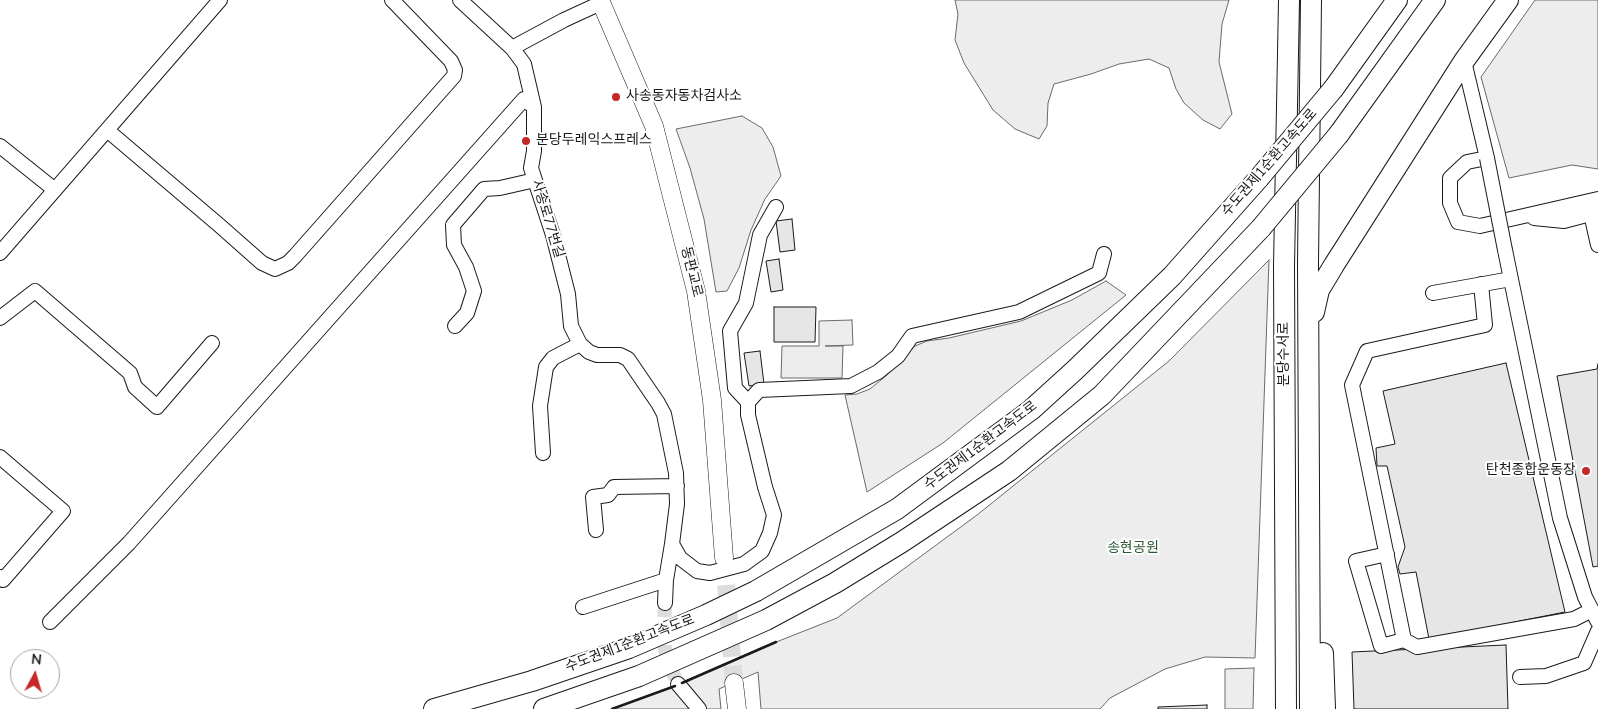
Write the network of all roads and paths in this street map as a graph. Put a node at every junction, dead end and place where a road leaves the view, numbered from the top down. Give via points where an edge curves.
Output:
1 (220, 0) edge
2 (392, 0) edge
3 (460, 0) edge
4 (1289, 0) edge
5 (1311, 0) edge
6 (1398, 0) edge
7 (1435, 0) edge
8 (1508, 0) edge
9 (600, 2) edge
10 (512, 48) junction
11 (1464, 61) junction
12 (534, 107) junction
13 (107, 130) junction
14 (0, 146) edge
15 (1487, 158) junction
16 (535, 180) junction
17 (55, 190) junction
18 (1598, 199) edge
19 (776, 207) dead end
20 (1594, 213) edge
21 (1521, 217) junction
22 (1598, 245) edge
23 (0, 254) edge
24 (1104, 254) dead end
25 (1511, 279) junction
26 (1481, 284) junction
27 (1433, 293) dead end
28 (0, 318) edge
29 (455, 326) dead end
30 (1308, 341) junction
31 (212, 343) dead end
32 (580, 344) junction
33 (748, 402) junction
34 (543, 453) dead end
35 (0, 457) edge
36 (677, 486) junction
37 (1310, 524) junction
38 (596, 530) dead end
39 (672, 544) junction
40 (1387, 554) junction
41 (719, 565) junction
42 (0, 577) edge
43 (666, 580) junction
44 (665, 602) tunnel mouth
45 (583, 607) dead end
46 (1595, 616) edge
47 (50, 622) dead end
48 (1598, 631) edge
49 (1404, 640) junction
50 (1520, 677) dead end
51 (734, 683) tunnel mouth
52 (678, 684) tunnel mouth
53 (434, 709) edge
54 (544, 709) edge
55 (700, 709) edge
56 (736, 709) edge
57 (1286, 709) edge
58 (1310, 709) edge
59 (1325, 709) edge

1 - 13 street
2 - 13 street via 452,61 454,76 295,256 275,269 262,263
3 - 10 street, 사송로77번길
4 - 57 highway, 분당수서로 via 1284,266
5 - 30 highway, 분당수서로
6 - 53 highway, 수도권제1순환고속도로, bridge via 1334,88 1172,276 1031,410 897,509 756,591 706,615 628,648 532,681
7 - 54 highway, 수도권제1순환고속도로, bridge via 1338,134 1261,228 1102,395 1009,471 836,583 766,620 639,676
8 - 11 highway
9 - 10 street
9 - 41 main road, 동판교로 via 654,126 696,291 712,400
10 - 12 street, 사송로77번길 via 524,64
11 - 15 street
11 - 30 highway via 1320,290
12 - 16 street, 사송로77번길 via 531,168
12 - 47 street via 524,99 129,543
13 - 17 street
14 - 17 street
15 - 21 street via 1467,162 1450,178 1450,203 1458,222 1480,226
15 - 25 street, bridge
16 - 29 street via 484,189 453,225 454,245 474,291 467,314
16 - 32 street, 사송로77번길 via 568,294 570,320
17 - 23 street
18 - 21 street
19 - 33 street via 760,235 746,303 725,333 735,388
20 - 21 street via 1564,220
20 - 22 street
24 - 33 street via 1099,273 1019,312 912,336 898,356 878,372 851,386 759,390
25 - 26 street
25 - 46 street via 1560,518 1585,598
26 - 27 street
26 - 40 street via 1485,325 1367,351 1352,385
28 - 31 street via 35,291 130,373 135,387 157,407
30 - 37 highway, 분당수서로
32 - 34 street via 553,358 546,367 540,406
32 - 36 street via 594,354 625,357 652,392 664,414
33 - 41 street via 748,415 774,515 762,551 744,564
35 - 42 street via 63,511 3,580
36 - 38 street via 614,487 608,495 593,497
36 - 39 street
37 - 58 highway, 분당수서로
37 - 59 highway
39 - 41 street via 693,569 706,573
39 - 43 street
40 - 49 street
40 - 49 street via 1356,561 1381,646
43 - 44 street
43 - 45 street
46 - 49 street via 1417,646
48 - 50 street via 1584,663 1546,676
51 - 56 main road
52 - 55 street

